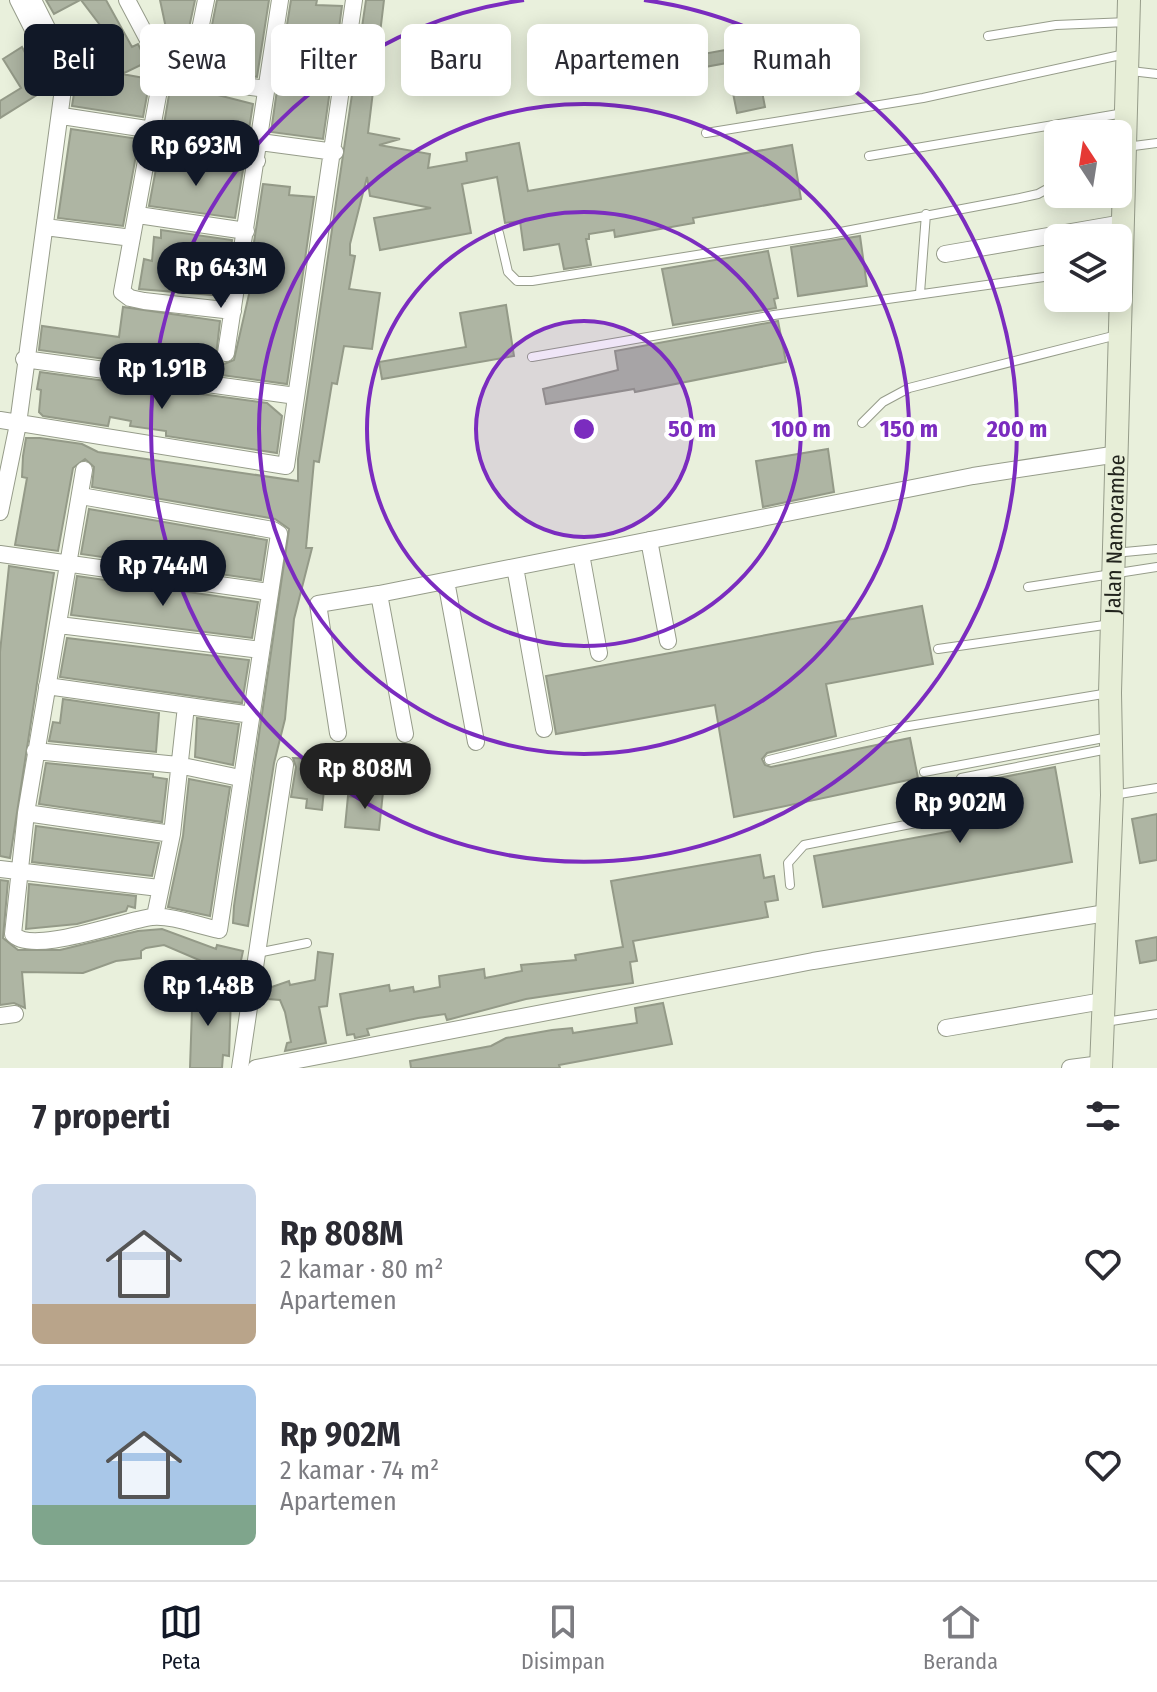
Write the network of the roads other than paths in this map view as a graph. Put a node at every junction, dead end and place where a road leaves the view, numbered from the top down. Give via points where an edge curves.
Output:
1 (18, 0) edge
2 (33, 0) edge
3 (127, 0) edge
4 (206, 0) edge
5 (280, 0) edge
6 (354, 0) edge
7 (1129, 11) edge
8 (30, 24) edge
9 (45, 24) edge
10 (201, 24) edge
11 (140, 25) edge
12 (988, 36) dead end
13 (1126, 62) junction
14 (1157, 74) edge
15 (255, 88) edge
16 (266, 89) junction
17 (63, 96) edge
18 (159, 96) edge
19 (1125, 113) junction
20 (62, 116) junction
21 (1124, 120) edge
22 (706, 133) dead end
23 (152, 138) junction
24 (260, 142) junction
25 (1157, 143) edge
26 (1132, 147) edge
27 (335, 152) junction
28 (869, 156) dead end
29 (257, 161) junction
30 (1044, 191) edge
31 (1123, 208) edge
32 (926, 214) junction
33 (138, 215) junction
34 (1123, 223) joint
35 (45, 227) junction
36 (246, 231) junction
37 (499, 233) dead end
38 (132, 238) junction
39 (945, 254) dead end
40 (1044, 277) edge
41 (920, 293) junction
42 (233, 311) junction
43 (1118, 312) edge
44 (1118, 335) junction
45 (226, 353) dead end
46 (532, 357) dead end
47 (24, 359) junction
48 (296, 396) junction
49 (0, 420) edge
50 (862, 423) dead end
51 (18, 424) junction
52 (1118, 454) junction
53 (84, 470) dead end
54 (81, 496) junction
55 (0, 512) edge
56 (649, 540) junction
57 (1157, 549) edge
58 (0, 554) edge
59 (581, 554) junction
60 (1114, 564) junction
61 (68, 565) junction
62 (515, 567) junction
63 (1157, 567) edge
64 (446, 581) junction
65 (1028, 587) dead end
66 (269, 592) junction
67 (379, 594) junction
68 (1112, 624) junction
69 (59, 625) junction
70 (668, 641) dead end
71 (938, 649) dead end
72 (261, 650) junction
73 (599, 653) dead end
74 (47, 686) junction
75 (1110, 693) junction
76 (186, 706) junction
77 (252, 715) junction
78 (544, 729) dead end
79 (338, 733) dead end
80 (405, 734) dead end
81 (476, 742) dead end
82 (1110, 742) junction
83 (35, 751) junction
84 (769, 760) dead end
85 (178, 765) junction
86 (285, 765) dead end
87 (924, 772) dead end
88 (240, 778) junction
89 (1157, 788) edge
90 (1112, 795) junction
91 (26, 813) junction
92 (172, 834) junction
93 (0, 869) edge
94 (18, 873) junction
95 (790, 885) dead end
96 (159, 888) junction
97 (1106, 913) junction
98 (155, 916) junction
99 (307, 943) dead end
100 (256, 953) junction
101 (1104, 1012) junction
102 (1157, 1014) edge
103 (946, 1028) dead end
104 (340, 1060) edge
105 (1101, 1066) edge
106 (240, 1068) edge
107 (256, 1068) edge
108 (1070, 1068) edge

1 - 8 street
2 - 9 street
3 - 11 street
4 - 10 street
5 - 16 street
6 - 27 street
7 - 12 lane
7 - 13 main road, Jalan Namorambe
13 - 14 lane
13 - 19 main road, Jalan Namorambe
13 - 22 lane
15 - 16 street
16 - 24 street
17 - 20 street
18 - 23 street
19 - 21 main road, Jalan Namorambe
19 - 28 lane
20 - 23 street
20 - 35 street
23 - 29 street
23 - 33 street
24 - 27 street
24 - 29 street
25 - 26 lane
27 - 48 street
29 - 36 street
30 - 32 lane
31 - 34 main road, Jalan Namorambe
32 - 37 lane via 648,265 522,282 508,272
32 - 41 lane
33 - 36 street
33 - 38 street
34 - 39 street
35 - 38 street
35 - 47 street
36 - 42 street
38 - 42 street via 125,296
40 - 41 lane
41 - 46 lane
42 - 45 street
43 - 44 main road, Jalan Namorambe
44 - 50 lane via 909,388 883,402
44 - 52 main road, Jalan Namorambe
47 - 48 street
47 - 51 street
48 - 51 street via 282,468
49 - 51 street
51 - 55 street
52 - 56 street via 973,476
52 - 60 main road, Jalan Namorambe
53 - 54 street
54 - 61 street
54 - 66 street via 273,530 280,542
56 - 59 street
56 - 70 street
57 - 60 lane
58 - 61 street
59 - 62 street
59 - 73 street
60 - 63 lane
60 - 65 lane
60 - 68 main road, Jalan Namorambe
61 - 66 street
61 - 69 street
62 - 64 street
62 - 78 street
64 - 67 street
64 - 81 street
66 - 72 street
67 - 79 street via 318,604
67 - 80 street
68 - 71 lane
68 - 75 main road, Jalan Namorambe
69 - 72 street
69 - 74 street
72 - 77 street
74 - 76 street
74 - 83 street
75 - 82 main road, Jalan Namorambe
75 - 84 lane via 903,727
76 - 77 street
76 - 85 street
77 - 88 street
82 - 87 lane
82 - 90 main road, Jalan Namorambe
82 - 95 lane via 961,778 931,820 804,845 788,863
83 - 85 street
83 - 91 street
85 - 88 street
85 - 92 street
86 - 100 street
88 - 98 street via 219,930
89 - 90 lane
90 - 97 main road, Jalan Namorambe
91 - 92 street
91 - 94 street
92 - 96 street
93 - 94 street
94 - 96 street
94 - 98 street via 13,934 17,939 55,940
96 - 98 street
97 - 101 main road, Jalan Namorambe
97 - 104 street via 813,961
99 - 100 lane
100 - 106 street
101 - 102 lane
101 - 103 street
101 - 105 main road, Jalan Namorambe
104 - 107 street
105 - 108 street

